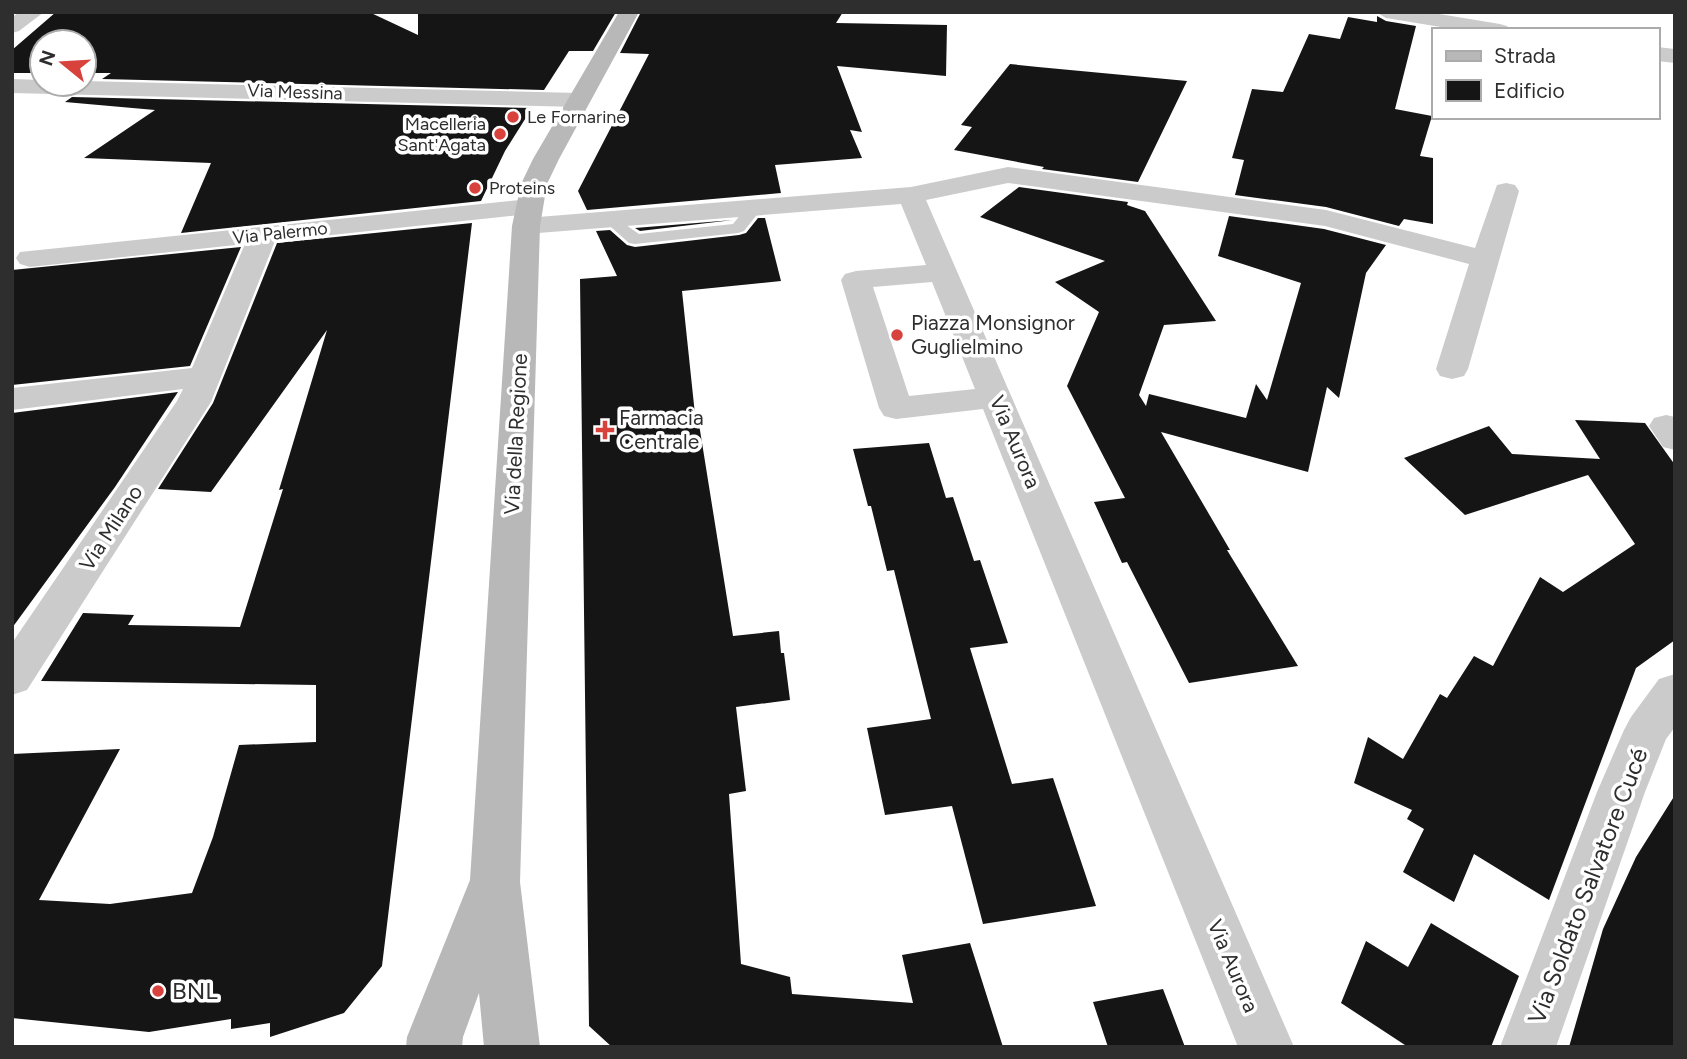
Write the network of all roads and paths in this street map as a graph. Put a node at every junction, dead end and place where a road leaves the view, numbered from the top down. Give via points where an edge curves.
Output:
1 (34, 12) edge
2 (629, 12) edge
3 (1385, 12) edge
4 (12, 27) edge
5 (1487, 28) edge
6 (12, 86) edge
7 (578, 100) junction
8 (1506, 191) dead end
9 (911, 195) junction
10 (527, 217) junction
11 (263, 235) junction
12 (30, 258) dead end
13 (1485, 259) junction
14 (944, 272) junction
15 (1452, 369) dead end
16 (206, 376) junction
17 (996, 397) junction
18 (12, 399) edge
19 (27, 633) edge
20 (12, 678) edge
21 (1675, 692) edge
22 (495, 882) junction
23 (434, 1047) edge
24 (512, 1047) edge
25 (1266, 1047) edge
26 (1528, 1047) edge

1 - 4 street
2 - 7 main road, Via della Regione
3 - 5 street
6 - 7 street, Via Messina
7 - 10 main road, Via della Regione via 534,184
8 - 13 street
9 - 10 street via 610,219
9 - 13 street via 1008,175 1326,218
9 - 14 street, Via Aurora
10 - 11 street, Via Palermo
10 - 22 main road, Via della Regione
11 - 12 street, Via Palermo
11 - 16 street, Via Milano
13 - 15 street
14 - 17 street, Via Aurora
14 - 17 street via 856,280 896,408
16 - 18 street
16 - 19 street, Via Milano via 194,402
17 - 25 street, Via Aurora
19 - 20 street, Via Milano
21 - 26 street, Via Soldato Salvatore Cucé via 1647,730 1621,792
22 - 23 main road
22 - 24 main road

